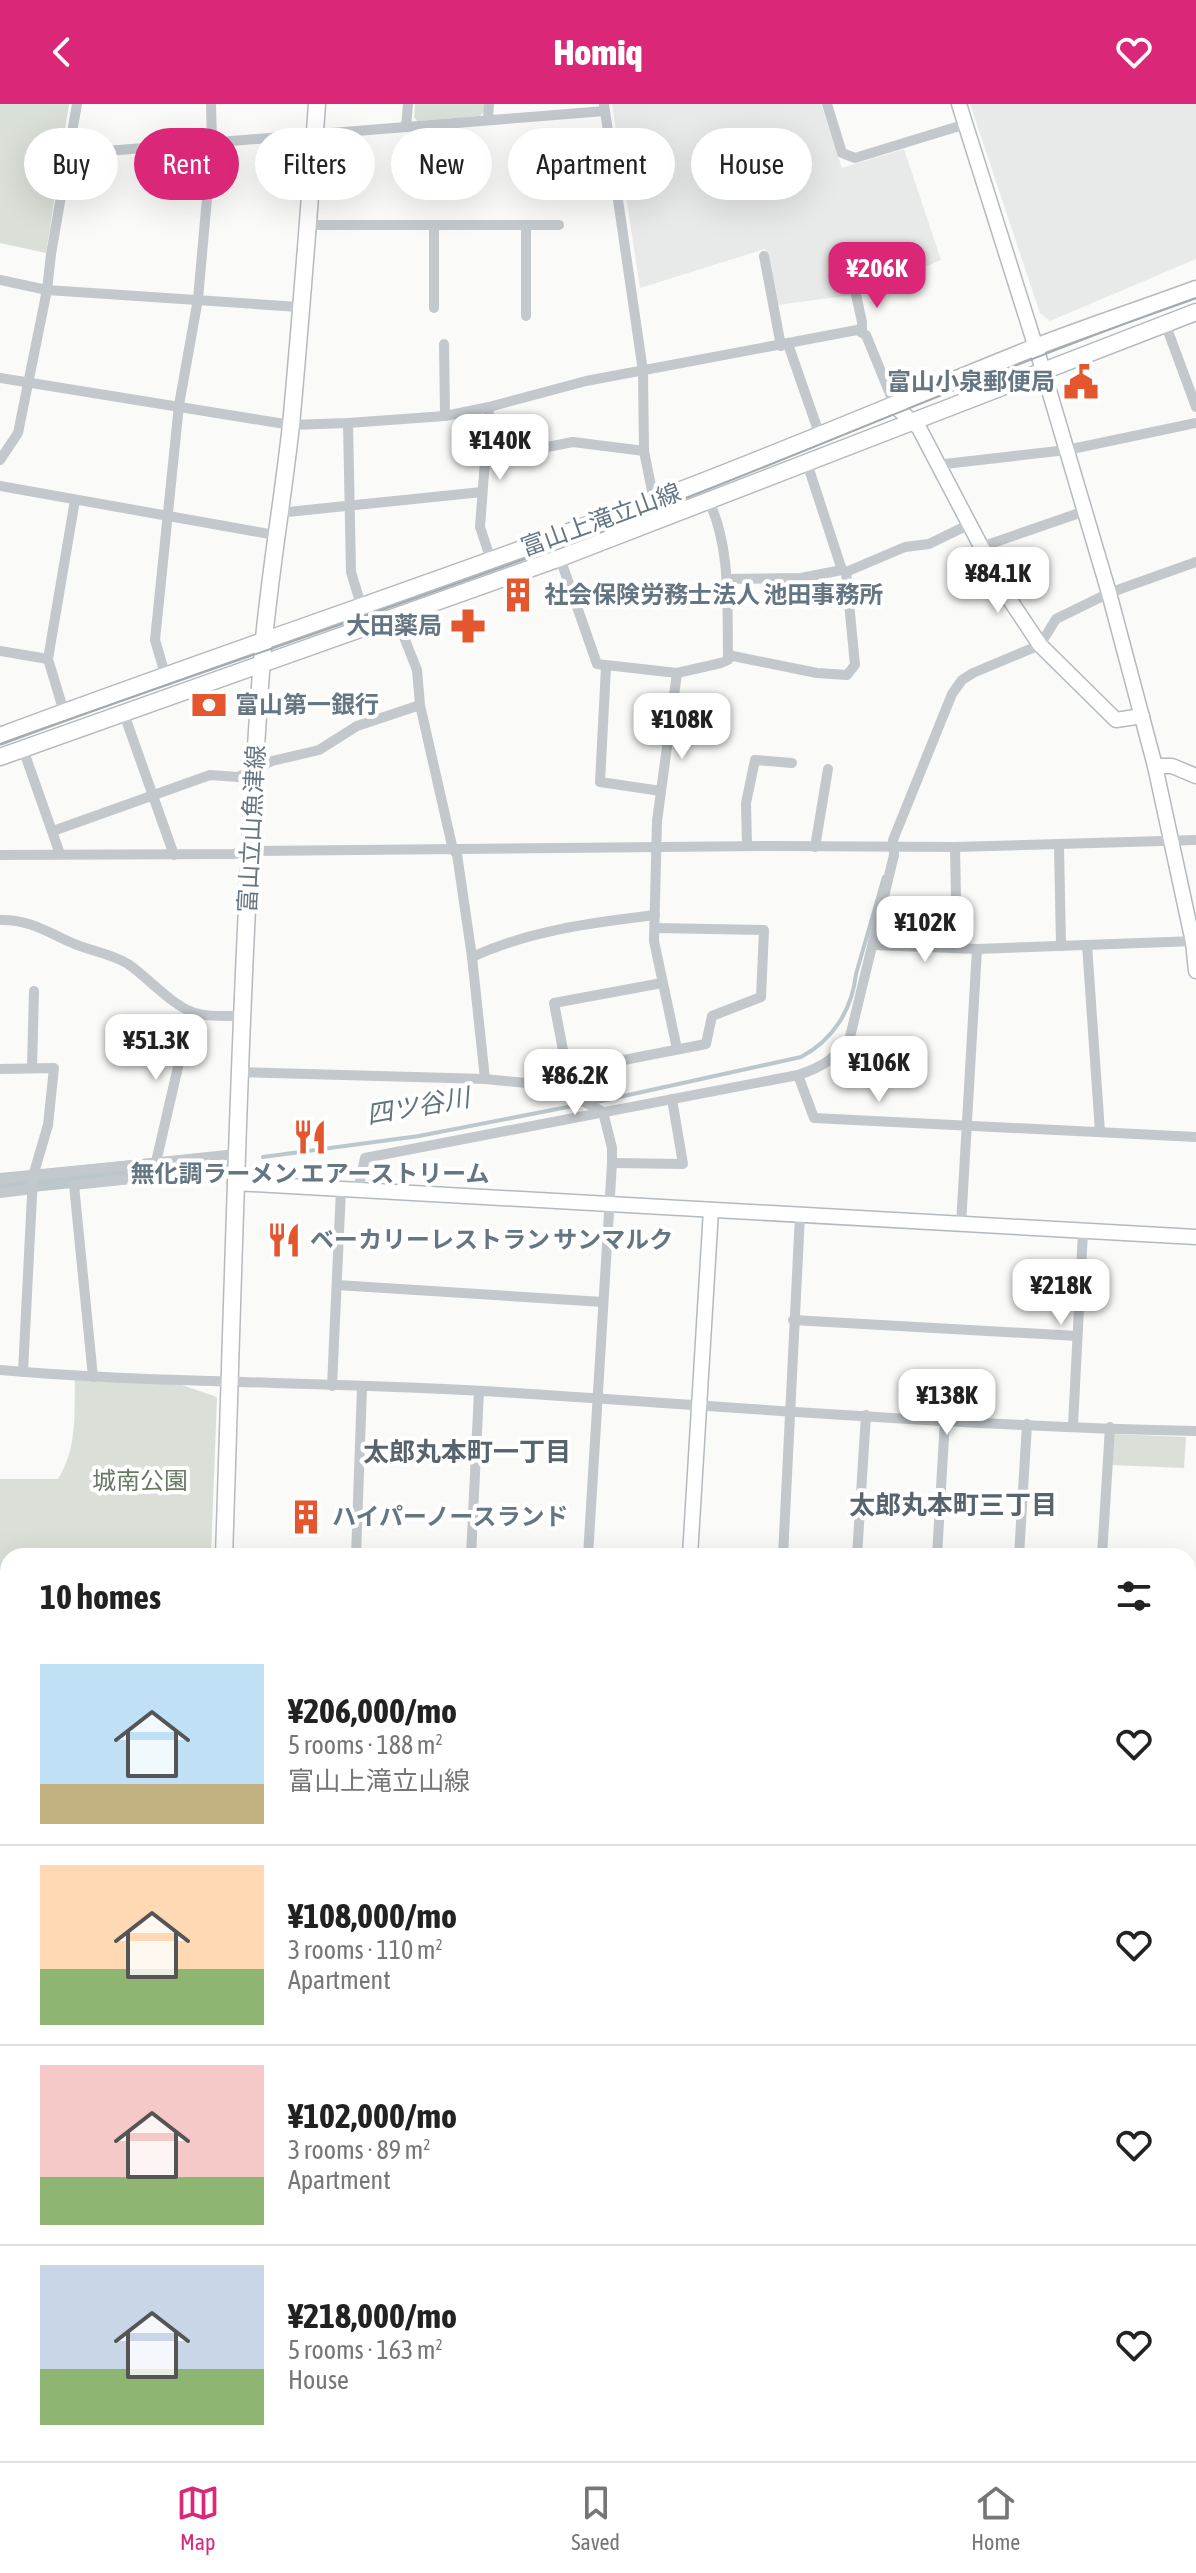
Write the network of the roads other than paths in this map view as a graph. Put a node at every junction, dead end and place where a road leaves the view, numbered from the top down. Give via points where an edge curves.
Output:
1 (77, 104) edge
2 (211, 104) edge
3 (317, 104) edge
4 (408, 104) edge
5 (489, 104) edge
6 (827, 104) edge
7 (959, 104) edge
8 (605, 108) edge
9 (488, 120) junction
10 (966, 124) junction
11 (406, 127) junction
12 (73, 128) edge
13 (212, 128) edge
14 (315, 128) edge
15 (375, 129) edge
16 (61, 200) edge
17 (207, 200) edge
18 (309, 200) edge
19 (307, 225) junction
20 (434, 225) junction
21 (526, 225) junction
22 (559, 225) dead end
23 (764, 256) dead end
24 (0, 280) edge
25 (1196, 289) edge
26 (47, 290) junction
27 (855, 290) dead end
28 (198, 299) junction
29 (299, 307) junction
30 (434, 308) dead end
31 (1196, 312) edge
32 (526, 316) dead end
33 (1165, 323) junction
34 (862, 333) junction
35 (444, 344) dead end
36 (784, 345) junction
37 (1034, 348) junction
38 (1043, 370) junction
39 (643, 371) junction
40 (0, 378) edge
41 (27, 383) junction
42 (179, 405) junction
43 (895, 406) junction
44 (489, 407) junction
45 (1196, 407) edge
46 (445, 416) junction
47 (912, 421) junction
48 (348, 423) junction
49 (1196, 423) edge
50 (291, 425) junction
51 (820, 436) junction
52 (1067, 450) junction
53 (644, 451) junction
54 (485, 459) junction
55 (0, 460) edge
56 (807, 463) junction
57 (936, 465) junction
58 (0, 486) edge
59 (482, 492) junction
60 (75, 500) junction
61 (654, 501) junction
62 (709, 501) junction
63 (349, 508) junction
64 (1085, 511) junction
65 (278, 513) junction
66 (168, 515) junction
67 (968, 525) junction
68 (275, 535) junction
69 (981, 547) junction
70 (560, 558) junction
71 (491, 560) junction
72 (1196, 562) edge
73 (844, 571) junction
74 (727, 579) junction
75 (1109, 593) junction
76 (361, 605) junction
77 (396, 617) junction
78 (264, 640) junction
79 (1040, 645) junction
80 (0, 651) edge
81 (728, 655) junction
82 (48, 659) junction
83 (261, 665) junction
84 (606, 667) junction
85 (677, 673) junction
86 (165, 674) junction
87 (420, 705) junction
88 (64, 712) junction
89 (124, 714) junction
90 (1142, 716) junction
91 (0, 736) edge
92 (23, 749) junction
93 (0, 757) edge
94 (792, 763) dead end
95 (1155, 766) junction
96 (828, 769) dead end
97 (255, 771) junction
98 (1196, 776) edge
99 (661, 791) junction
100 (152, 796) junction
101 (53, 831) junction
102 (1196, 840) edge
103 (1172, 841) junction
104 (656, 846) junction
105 (747, 846) junction
106 (1059, 846) junction
107 (815, 847) junction
108 (893, 847) junction
109 (955, 847) junction
110 (453, 850) junction
111 (251, 851) junction
112 (60, 854) junction
113 (0, 855) edge
114 (174, 855) junction
115 (655, 915) junction
116 (0, 920) edge
117 (655, 928) junction
118 (1194, 942) edge
119 (874, 945) junction
120 (1087, 945) junction
121 (1061, 946) junction
122 (957, 948) junction
123 (977, 949) junction
124 (472, 957) junction
125 (1196, 971) edge
126 (662, 983) junction
127 (34, 991) dead end
128 (196, 1014) junction
129 (242, 1016) junction
130 (677, 1049) junction
131 (32, 1068) junction
132 (0, 1069) edge
133 (567, 1071) junction
134 (240, 1072) junction
135 (798, 1075) junction
136 (485, 1079) junction
137 (564, 1091) junction
138 (672, 1099) junction
139 (603, 1112) junction
140 (967, 1124) junction
141 (1100, 1132) junction
142 (1196, 1137) edge
143 (156, 1162) junction
144 (612, 1163) junction
145 (236, 1168) junction
146 (33, 1176) junction
147 (0, 1179) edge
148 (33, 1189) junction
149 (341, 1189) junction
150 (358, 1190) junction
151 (0, 1193) edge
152 (609, 1204) junction
153 (711, 1210) junction
154 (800, 1215) junction
155 (961, 1225) junction
156 (1083, 1231) junction
157 (1196, 1237) edge
158 (337, 1285) junction
159 (603, 1302) junction
160 (793, 1320) junction
161 (1077, 1336) junction
162 (0, 1370) edge
163 (23, 1372) junction
164 (93, 1377) junction
165 (231, 1384) junction
166 (332, 1386) junction
167 (362, 1388) junction
168 (479, 1391) junction
169 (597, 1399) junction
170 (700, 1405) junction
171 (790, 1410) junction
172 (866, 1415) junction
173 (945, 1420) junction
174 (1027, 1424) junction
175 (1073, 1425) junction
176 (1110, 1427) junction
177 (1196, 1431) edge
178 (224, 1548) edge
179 (356, 1548) edge
180 (471, 1548) edge
181 (588, 1548) edge
182 (691, 1548) edge
183 (783, 1548) edge
184 (858, 1548) edge
185 (937, 1548) edge
186 (1019, 1548) edge
187 (1102, 1548) edge
188 (1196, 1673) edge
189 (1196, 1690) edge

1 - 12 street
2 - 13 street
3 - 14 main road, 富山立山魚津線
4 - 11 street
5 - 9 street
6 - 10 street via 842,153 855,158
7 - 10 street
8 - 9 street
8 - 39 street
9 - 11 street
10 - 37 street
11 - 15 street
16 - 26 street
17 - 28 street
18 - 19 main road, 富山立山魚津線
19 - 20 street
19 - 29 main road, 富山立山魚津線
20 - 21 street
20 - 30 street
21 - 22 street
21 - 32 street
23 - 36 street
24 - 26 street
25 - 37 main road, 富山上滝立山線
26 - 28 street
26 - 41 street
27 - 34 street
28 - 29 street
28 - 42 street
29 - 50 main road, 富山立山魚津線
31 - 33 main road, 富山上滝立山線
33 - 38 main road, 富山上滝立山線
33 - 45 street
34 - 36 street
34 - 43 street
35 - 46 street
36 - 39 street
36 - 51 street
37 - 38 street
37 - 43 main road, 富山上滝立山線
38 - 47 main road, 富山上滝立山線
38 - 52 street
39 - 44 street
39 - 53 street
40 - 41 street
41 - 42 street
41 - 55 street via 18,433
42 - 50 street
42 - 66 street
43 - 47 street
43 - 51 main road, 富山上滝立山線
44 - 46 street
44 - 54 street
46 - 48 street
47 - 56 main road, 富山上滝立山線
47 - 57 street
48 - 50 street
48 - 63 street
49 - 52 street
50 - 65 main road, 富山立山魚津線
51 - 61 main road, 富山上滝立山線
52 - 57 street
52 - 64 street
53 - 54 street via 573,442
53 - 61 street
54 - 59 street
56 - 62 main road, 富山上滝立山線
56 - 73 street
57 - 67 street
58 - 60 street
59 - 63 street
59 - 71 street via 480,527
60 - 66 street
60 - 82 street
61 - 71 main road, 富山上滝立山線
62 - 70 main road, 富山上滝立山線
62 - 74 street via 724,545
63 - 65 street
63 - 76 street via 351,572
64 - 69 street
64 - 75 street
65 - 68 main road, 富山立山魚津線
66 - 68 street
66 - 86 street via 155,640
67 - 69 street
67 - 73 street via 929,544 905,547
68 - 78 main road, 富山立山魚津線
69 - 79 street
70 - 77 main road, 富山上滝立山線
70 - 84 street via 597,664
71 - 76 main road, 富山上滝立山線
72 - 75 street
73 - 74 street via 801,578
73 - 81 street via 855,665 847,675
74 - 81 street
75 - 79 street via 1056,619
75 - 90 street
76 - 78 main road, 富山上滝立山線
77 - 83 main road, 富山上滝立山線
77 - 87 street via 417,670
78 - 83 main road, 富山立山魚津線
78 - 86 main road, 富山上滝立山線
79 - 90 street via 1116,720
79 - 108 street via 962,680
80 - 82 street
81 - 85 street via 721,663
82 - 88 street
83 - 89 main road, 富山上滝立山線
83 - 97 main road, 富山立山魚津線
84 - 85 street
84 - 99 street via 600,782
85 - 99 street
86 - 88 main road, 富山上滝立山線
87 - 97 street via 357,726 319,750 272,761
87 - 110 street
88 - 91 main road, 富山上滝立山線
89 - 92 main road, 富山上滝立山線
89 - 100 street
90 - 95 street
92 - 93 main road, 富山上滝立山線
92 - 101 street
94 - 105 street via 755,760 746,803
95 - 98 street via 1172,766
95 - 103 street
96 - 107 street
97 - 100 street via 238,777 210,775
97 - 111 main road, 富山立山魚津線
99 - 104 street
100 - 101 street
100 - 114 street
101 - 112 street
102 - 103 street
103 - 106 street
103 - 118 street
104 - 105 street
104 - 110 street
104 - 115 street
105 - 107 street
106 - 109 street
106 - 121 street
107 - 108 street
108 - 109 street
108 - 119 street
109 - 122 street
110 - 111 street
110 - 124 street
111 - 114 street
111 - 129 main road, 富山立山魚津線
112 - 113 street
112 - 114 street
115 - 117 street
115 - 124 street via 568,925
116 - 128 street via 17,919 109,954
117 - 126 street
117 - 130 street via 764,930 761,997 712,1016 706,1044
118 - 120 street
118 - 125 street
119 - 122 street
119 - 135 street via 850,1037 827,1064
120 - 121 street
120 - 141 street
121 - 123 street
122 - 123 street
123 - 140 street
124 - 136 street
126 - 130 street
126 - 133 street via 554,1003
127 - 131 street
128 - 129 street
128 - 143 street via 181,1054
129 - 134 main road, 富山立山魚津線
130 - 133 street
131 - 132 street
131 - 146 street via 54,1068 48,1125
133 - 137 street
134 - 136 street
134 - 145 main road, 富山立山魚津線
135 - 138 street
135 - 140 street via 814,1118
136 - 137 street
137 - 139 street
138 - 139 street
138 - 144 street via 683,1164
139 - 144 street
139 - 150 street via 365,1158
140 - 141 street
140 - 155 street
141 - 142 street
143 - 145 street
143 - 146 street
144 - 152 street
145 - 149 street
145 - 164 street via 74,1185
145 - 165 main road, 富山立山魚津線
146 - 147 street
146 - 148 street
148 - 151 street
148 - 163 street
149 - 150 street
149 - 158 street
150 - 152 street
152 - 153 street
152 - 159 street
153 - 154 street
153 - 170 street
154 - 155 street
154 - 160 street
155 - 156 street
156 - 157 street
156 - 161 street
158 - 159 street
158 - 166 street
159 - 169 street
160 - 161 street
160 - 171 street
161 - 175 street
162 - 163 street
163 - 164 street
164 - 165 street
165 - 166 street
165 - 178 main road, 富山立山魚津線
166 - 167 street
167 - 168 street
167 - 179 street
168 - 169 street
168 - 180 street
169 - 170 street
169 - 181 street
170 - 171 street
170 - 182 street
171 - 172 street
171 - 183 street
172 - 173 street
172 - 184 street
173 - 174 street
173 - 185 street
174 - 175 street
174 - 186 street
175 - 176 street
176 - 177 street
176 - 187 street
188 - 189 street

